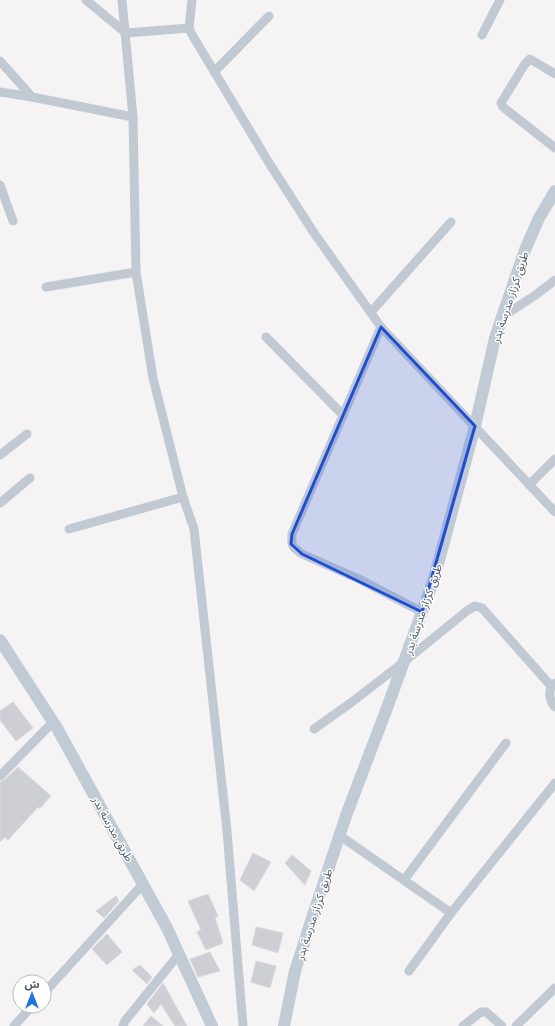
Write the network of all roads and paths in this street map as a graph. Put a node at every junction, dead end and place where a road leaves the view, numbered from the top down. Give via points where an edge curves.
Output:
1 (86, 0) edge
2 (122, 0) edge
3 (192, 0) edge
4 (500, 0) edge
5 (269, 16) dead end
6 (189, 28) junction
7 (126, 33) junction
8 (482, 35) dead end
9 (0, 61) edge
10 (214, 72) junction
11 (555, 74) edge
12 (0, 92) edge
13 (32, 97) junction
14 (133, 117) junction
15 (555, 148) edge
16 (0, 185) edge
17 (555, 191) edge
18 (13, 221) dead end
19 (451, 222) dead end
20 (136, 272) junction
21 (555, 280) edge
22 (46, 287) dead end
23 (371, 312) junction
24 (502, 317) junction
25 (381, 327) junction
26 (266, 337) dead end
27 (343, 415) junction
28 (475, 426) junction
29 (27, 434) dead end
30 (0, 455) edge
31 (555, 459) edge
32 (30, 478) dead end
33 (529, 485) junction
34 (183, 497) junction
35 (0, 503) edge
36 (555, 512) edge
37 (69, 529) dead end
38 (422, 612) junction
39 (0, 640) edge
40 (405, 661) junction
41 (553, 684) edge
42 (555, 707) edge
43 (53, 722) junction
44 (314, 729) dead end
45 (506, 743) dead end
46 (0, 776) edge
47 (555, 783) edge
48 (339, 835) junction
49 (404, 880) junction
50 (143, 884) junction
51 (451, 913) junction
52 (179, 954) junction
53 (409, 972) dead end
54 (52, 984) edge
55 (555, 988) edge
56 (25, 1014) edge
57 (14, 1026) edge
58 (123, 1026) edge
59 (212, 1026) edge
60 (243, 1026) edge
61 (284, 1026) edge
62 (463, 1026) edge
63 (502, 1026) edge
64 (516, 1026) edge

1 - 7 street
2 - 7 street
3 - 6 street
4 - 8 street
5 - 10 street
6 - 7 street
6 - 10 street
7 - 14 street
9 - 13 street
10 - 23 street via 314,233
11 - 15 street via 530,59 501,103
12 - 13 street
13 - 14 street
14 - 20 street
16 - 18 street
17 - 24 street, طريق كرزاز مدرسة بدر via 524,250
19 - 23 street
20 - 22 street
20 - 34 street via 153,378
21 - 24 street
23 - 25 street
24 - 28 street, طريق كرزاز مدرسة بدر
25 - 27 street
25 - 28 street
26 - 27 street
27 - 38 street via 292,534 291,544 302,554 359,579
28 - 33 street
28 - 38 street, طريق كرزاز مدرسة بدر via 434,579
29 - 30 street
31 - 33 street
32 - 35 street
33 - 36 street
34 - 37 street
34 - 60 street via 194,530 209,662 227,831
38 - 40 street, طريق كرزاز مدرسة بدر
39 - 43 street, طريق مدرسة بدر
40 - 41 street via 475,606 482,608
40 - 44 street
40 - 48 street, طريق كرزاز مدرسة بدر
41 - 42 street via 550,696
43 - 46 street
43 - 50 street, طريق مدرسة بدر
45 - 49 street
47 - 51 street
48 - 49 street
48 - 61 street, طريق كرزاز مدرسة بدر via 295,971
49 - 51 street
50 - 52 street, طريق مدرسة بدر
50 - 54 street
51 - 53 street
52 - 58 street
52 - 59 street, طريق مدرسة بدر
55 - 64 street
56 - 57 street
62 - 63 street via 481,1012 486,1012

